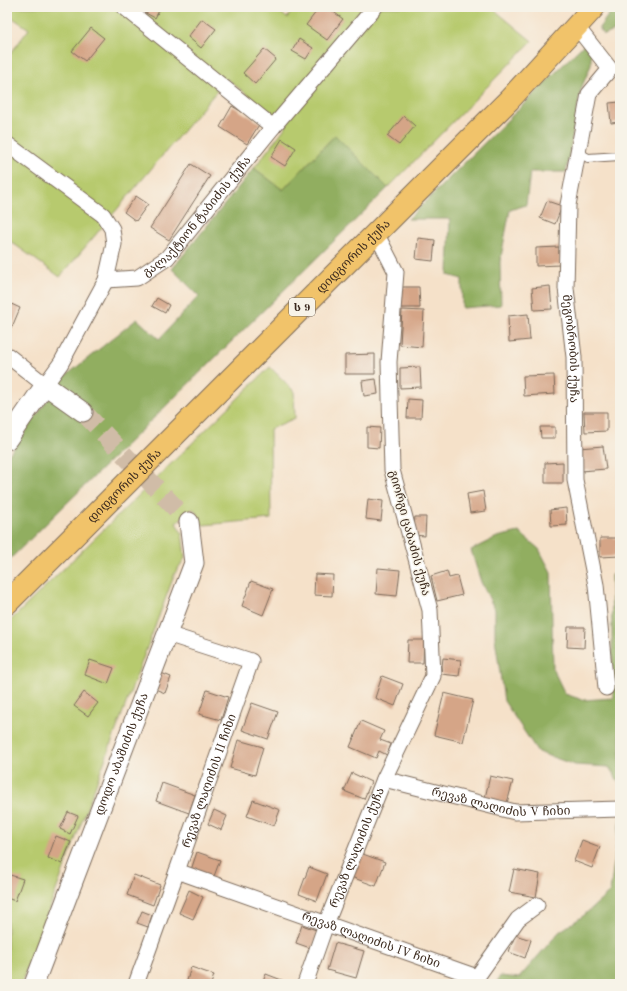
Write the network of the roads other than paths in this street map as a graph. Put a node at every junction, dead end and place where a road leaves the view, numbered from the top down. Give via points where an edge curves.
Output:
1 (124, 7) edge
2 (375, 7) edge
3 (594, 7) edge
4 (577, 27) junction
5 (615, 67) edge
6 (273, 127) junction
7 (7, 144) edge
8 (578, 152) junction
9 (620, 156) edge
10 (376, 233) junction
11 (106, 280) junction
12 (7, 354) edge
13 (45, 386) junction
14 (83, 412) tunnel mouth
15 (7, 440) edge
16 (189, 522) tunnel mouth
17 (7, 603) edge
18 (167, 634) junction
19 (606, 688) dead end
20 (384, 779) junction
21 (620, 809) edge
22 (177, 871) junction
23 (537, 905) dead end
24 (326, 924) junction
25 (34, 984) edge
26 (136, 984) edge
27 (305, 984) edge

1 - 6 street
2 - 6 street, გალაქტიონ ტაბიძის ქუჩა
3 - 4 highway, დიდგორის ქუჩა / ს 9
4 - 5 street, მეგობრობის ქუჩა
4 - 10 highway, დიდგორის ქუჩა / ს 9 via 509,100
5 - 8 street, მეგობრობის ქუჩა via 589,94
6 - 11 street, გალაქტიონ ტაბიძის ქუჩა via 167,258 137,278
7 - 11 street via 103,215 112,229 114,244
8 - 9 lane via 588,158
8 - 19 street, მეგობრობის ქუჩა via 568,205 566,288 574,357 575,480 596,585
10 - 17 highway, დიდგორის ქუჩა / ს 9
10 - 20 street, გიორგი ცაბაძის ქუჩა via 396,272 389,362 392,470 430,610 433,676
11 - 13 street via 61,363
12 - 13 street
13 - 14 street
13 - 15 street
16 - 18 street, დოდო აბაშიძის ქუჩა via 194,562
18 - 22 street, რევაზ ლაღიძის II ჩიხი via 251,661
18 - 25 street, დოდო აბაშიძის ქუჩა
20 - 21 street, რევაზ ლაღიძის V ჩიხი via 515,812
20 - 24 street, რევაზ ლაღიძის ქუჩა
22 - 24 street, რევაზ ლაღიძის IV ჩიხი
22 - 26 street, რევაზ ლაღიძის II ჩიხი
23 - 24 street, რევაზ ლაღიძის IV ჩიხი via 518,919 477,977
24 - 27 street, რევაზ ლაღიძის ქუჩა

